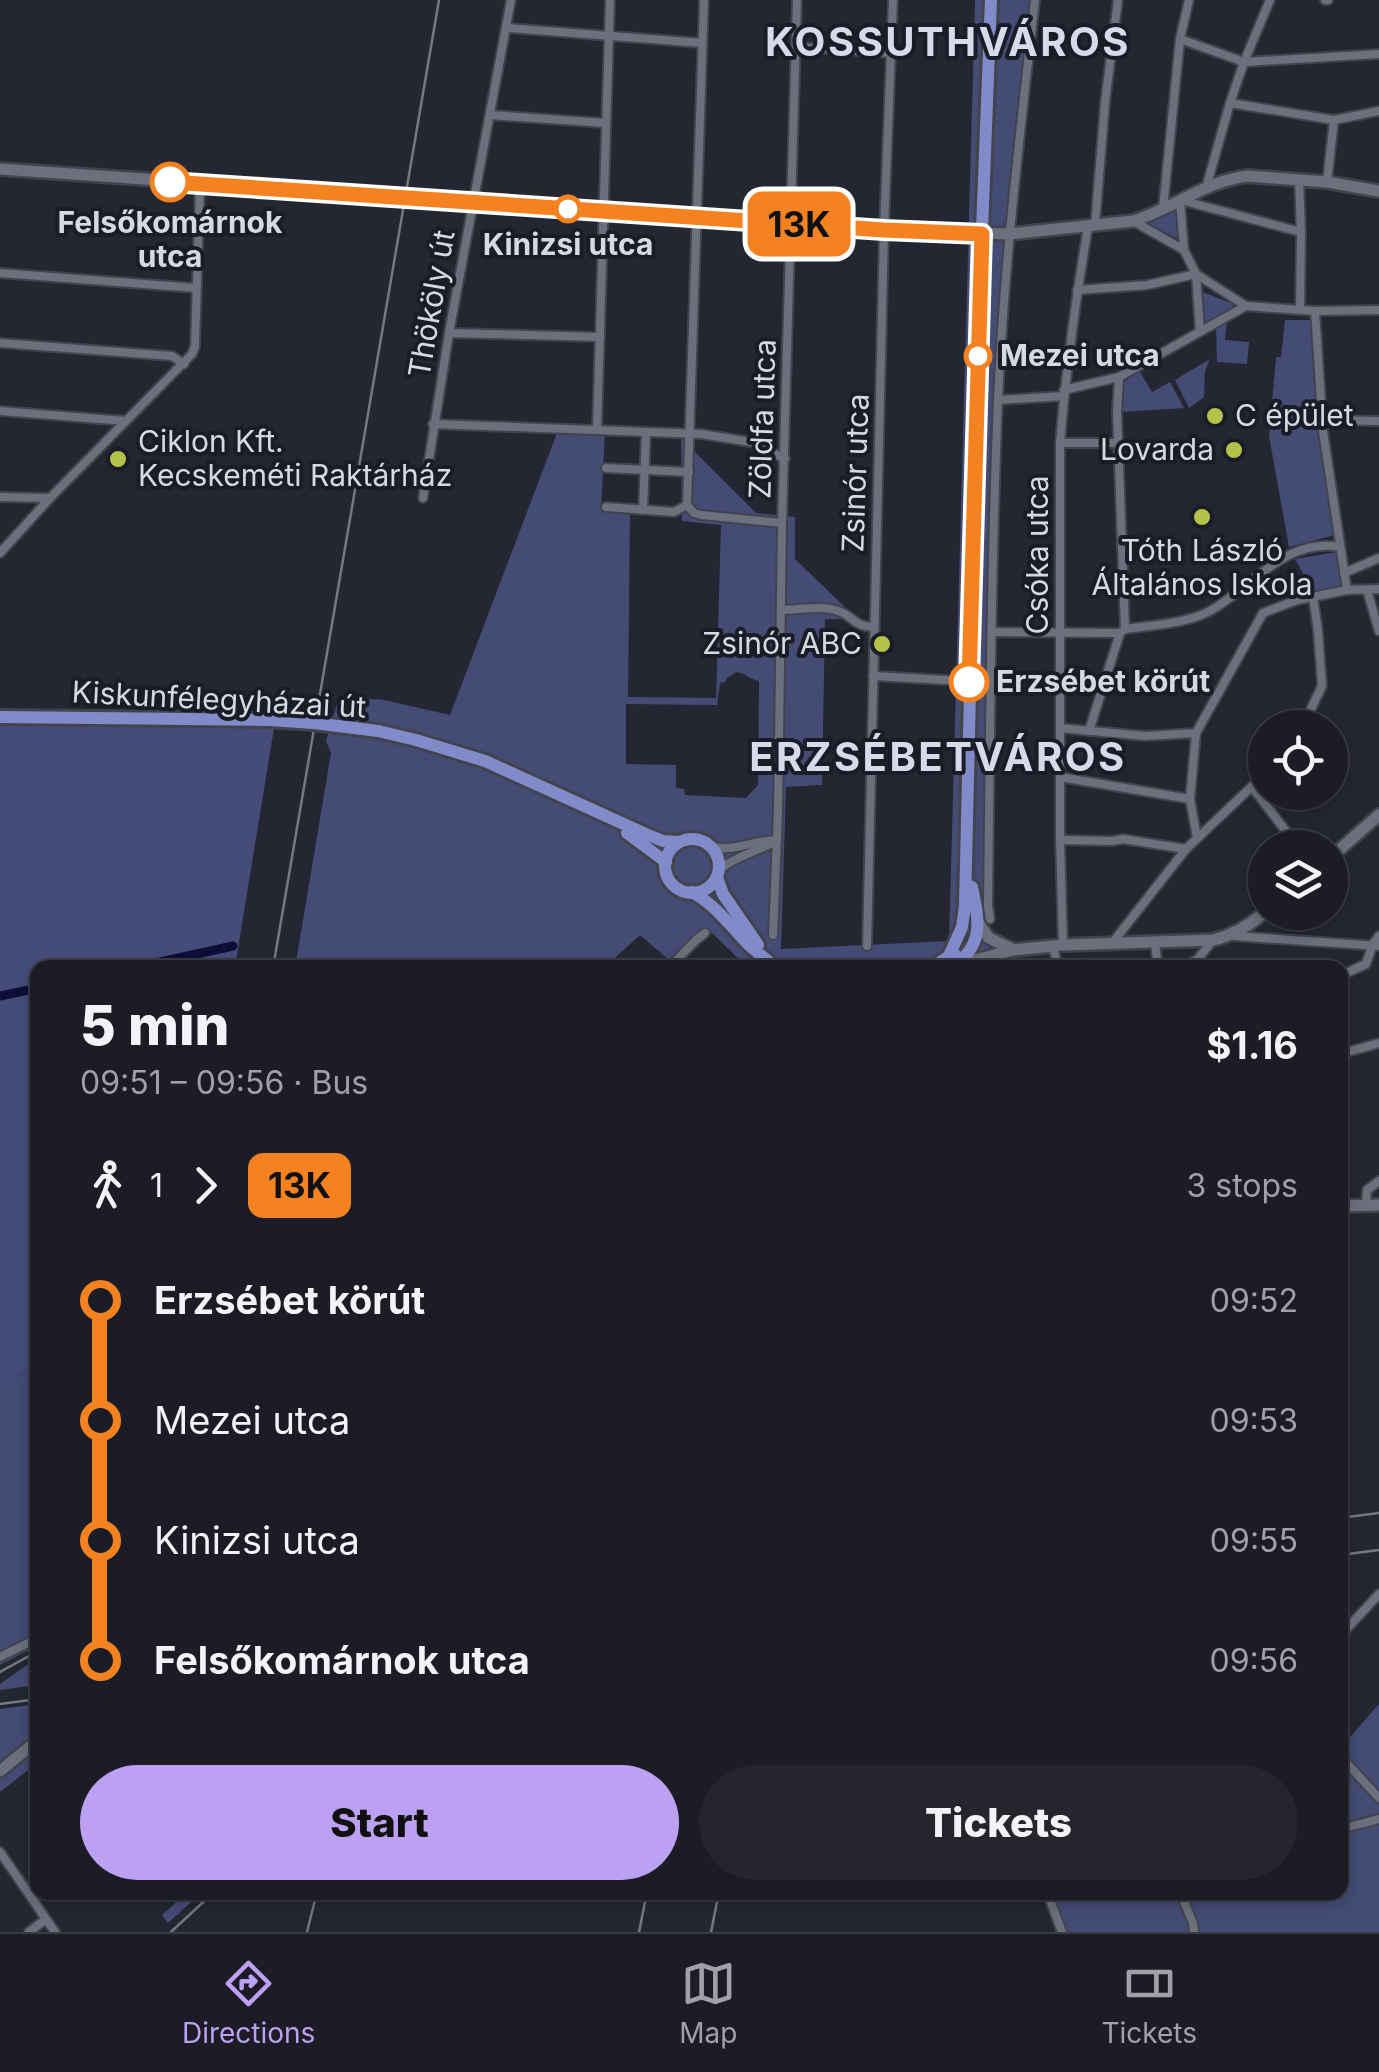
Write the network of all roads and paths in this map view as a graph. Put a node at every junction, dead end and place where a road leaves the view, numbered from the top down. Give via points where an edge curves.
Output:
1 (511, 0) edge
2 (610, 0) edge
3 (704, 0) edge
4 (797, 0) edge
5 (893, 0) edge
6 (991, 0) edge
7 (1035, 0) edge
8 (1118, 0) edge
9 (1189, 0) edge
10 (1270, 0) edge
11 (507, 28) junction
12 (609, 35) junction
13 (1180, 39) junction
14 (702, 43) junction
15 (796, 47) junction
16 (890, 53) junction
17 (1379, 54) edge
18 (1244, 62) junction
19 (1230, 103) junction
20 (1379, 111) edge
21 (490, 115) junction
22 (1334, 120) junction
23 (606, 123) junction
24 (0, 169) edge
25 (1299, 179) junction
26 (1326, 182) junction
27 (200, 184) junction
28 (1206, 188) junction
29 (1379, 191) edge
30 (1183, 198) junction
31 (473, 203) junction
32 (1163, 209) junction
33 (603, 211) junction
34 (696, 218) junction
35 (1133, 221) junction
36 (790, 224) junction
37 (1092, 226) junction
38 (884, 230) junction
39 (1302, 232) junction
40 (982, 234) junction
41 (1009, 234) junction
42 (1184, 250) junction
43 (0, 273) edge
44 (1196, 274) junction
45 (196, 288) junction
46 (1077, 290) junction
47 (1246, 306) junction
48 (1300, 310) junction
49 (1379, 310) edge
50 (1315, 311) junction
51 (1200, 331) junction
52 (449, 333) junction
53 (600, 337) junction
54 (0, 344) edge
55 (184, 364) junction
56 (1119, 376) junction
57 (1064, 393) junction
58 (998, 400) junction
59 (0, 411) edge
60 (1322, 420) junction
61 (126, 421) junction
62 (1379, 421) edge
63 (433, 424) junction
64 (598, 430) junction
65 (646, 432) junction
66 (690, 434) junction
67 (1060, 443) junction
68 (1118, 443) junction
69 (785, 459) junction
70 (606, 468) dead end
71 (644, 469) junction
72 (688, 472) junction
73 (0, 496) edge
74 (50, 498) junction
75 (423, 498) dead end
76 (687, 505) junction
77 (606, 507) dead end
78 (643, 510) junction
79 (782, 523) junction
80 (1340, 547) junction
81 (0, 553) edge
82 (1379, 558) edge
83 (1344, 573) junction
84 (1379, 589) edge
85 (1347, 590) junction
86 (1368, 590) junction
87 (1313, 596) junction
88 (781, 610) junction
89 (874, 627) junction
90 (1123, 631) junction
91 (1379, 631) edge
92 (993, 632) junction
93 (1061, 632) junction
94 (873, 676) junction
95 (946, 680) dead end
96 (1311, 710) edge
97 (0, 716) edge
98 (1060, 728) junction
99 (1089, 731) junction
100 (1196, 733) junction
101 (1060, 777) junction
102 (1248, 791) edge
103 (1190, 799) junction
104 (1270, 810) edge
105 (600, 815) junction
106 (1379, 815) edge
107 (1285, 830) edge
108 (1197, 838) junction
109 (777, 840) junction
110 (1060, 840) junction
111 (679, 842) junction
112 (1348, 842) edge
113 (712, 848) junction
114 (1186, 849) junction
115 (666, 862) junction
116 (966, 862) junction
117 (718, 873) junction
118 (692, 892) junction
119 (965, 906) junction
120 (984, 920) junction
121 (1248, 926) edge
122 (1260, 930) edge
123 (705, 934) dead end
124 (773, 935) dead end
125 (1230, 936) junction
126 (1268, 937) junction
127 (1213, 940) junction
128 (1113, 942) junction
129 (1377, 942) edge
130 (1154, 943) junction
131 (974, 944) junction
132 (1058, 945) junction
133 (867, 946) dead end
134 (1014, 950) junction
135 (764, 956) junction
136 (676, 960) edge
137 (760, 960) edge
138 (768, 960) edge
139 (953, 960) edge
140 (959, 960) edge
141 (966, 960) edge
142 (1058, 960) edge
143 (1157, 960) edge
144 (1195, 960) edge
145 (1348, 972) edge
146 (1379, 1043) edge
147 (1348, 1052) edge
148 (1379, 1181) edge
149 (1372, 1205) edge
150 (1379, 1594) edge
151 (1348, 1627) edge
152 (30, 1642) edge
153 (0, 1658) edge
154 (30, 1747) edge
155 (1348, 1765) edge
156 (0, 1771) edge
157 (1379, 1798) edge
158 (1379, 1819) edge
159 (1348, 1827) edge
160 (0, 1852) edge
161 (30, 1896) edge
162 (32, 1900) edge
163 (1050, 1900) edge
164 (1183, 1900) edge
165 (46, 1920) junction
166 (1194, 1928) edge
167 (30, 1932) edge
168 (55, 1932) edge
169 (1062, 1932) edge

1 - 11 street, Thököly út
2 - 12 street
3 - 14 street
4 - 15 street, Zöldfa utca
5 - 16 street, Zsinór utca
6 - 40 main road
7 - 41 street
8 - 37 street, Csóka utca
9 - 13 street
10 - 18 street
11 - 12 street
11 - 21 street, Thököly út
12 - 14 street
12 - 23 street
13 - 18 street
13 - 32 street
14 - 34 street
15 - 16 street
15 - 36 street, Zöldfa utca
16 - 38 street, Zsinór utca
17 - 18 street
18 - 19 street
19 - 22 street
19 - 28 street
20 - 22 street
21 - 23 street
21 - 31 street, Thököly út
22 - 26 street
23 - 33 street
24 - 27 street
25 - 26 street
25 - 28 street via 1247,176
25 - 39 street
26 - 29 street
27 - 31 street
27 - 45 street
28 - 30 street
30 - 32 street
30 - 39 street
30 - 42 street
31 - 33 street
31 - 52 street, Thököly út
32 - 35 street
33 - 34 street
33 - 53 street
34 - 36 street
34 - 66 street
35 - 37 street
35 - 42 street
36 - 38 street
36 - 69 street, Zöldfa utca
37 - 41 street
37 - 46 street, Csóka utca
38 - 40 street
38 - 89 street, Zsinór utca
39 - 48 street
40 - 41 street
40 - 116 main road
41 - 58 street
42 - 44 street
43 - 45 street
44 - 46 street via 1148,286
44 - 47 street
44 - 51 street
45 - 55 street via 195,346
46 - 57 street, Csóka utca
47 - 48 street
47 - 51 street
48 - 50 street
49 - 50 street
50 - 60 street
51 - 56 street
52 - 53 street
52 - 63 street, Thököly út
53 - 64 street
54 - 55 street via 172,356
55 - 61 street
56 - 57 street
56 - 68 street
57 - 58 street
57 - 67 street, Csóka utca
58 - 92 street
59 - 61 street
60 - 62 street
60 - 80 street
61 - 74 street
63 - 64 street
63 - 75 street, Thököly út
64 - 65 street
65 - 66 street
65 - 71 street
66 - 69 street via 751,442
66 - 72 street
67 - 68 street
67 - 93 street, Csóka utca
68 - 90 street
69 - 79 street, Zöldfa utca
70 - 71 street
71 - 72 street
71 - 78 street
72 - 76 street
73 - 74 street
74 - 81 street
76 - 78 street via 674,512
76 - 79 street via 701,515
77 - 78 street
79 - 88 street, Zöldfa utca
80 - 83 street
80 - 90 street via 1324,544 1286,556 1191,619
82 - 83 street
83 - 85 street
84 - 86 street
85 - 86 street
85 - 87 street
86 - 91 street
87 - 96 street via 1322,686
87 - 100 street via 1263,613
88 - 89 street via 834,610
88 - 109 street, Zöldfa utca
89 - 94 street, Zsinór utca
90 - 93 street
90 - 99 street
92 - 93 street
92 - 120 street
93 - 98 street, Csóka utca
94 - 95 street
94 - 133 street, Zsinór utca
97 - 105 main road, Kiskunfélegyházai út, bridge via 270,720 378,732 484,762
98 - 99 street
98 - 101 street, Csóka utca
99 - 100 street
100 - 103 street
101 - 103 street
101 - 110 street, Csóka utca
102 - 108 street
103 - 108 street
104 - 107 street
105 - 111 main road, Kiskunfélegyházai út
105 - 115 main road, Kiskunfélegyházai út
106 - 112 street
108 - 114 street
109 - 113 street
109 - 117 street
109 - 124 street, Zöldfa utca
110 - 114 street via 1123,839
110 - 132 street, Csóka utca
111 - 113 main road via 696,839
111 - 115 main road
113 - 117 main road
114 - 128 street
115 - 118 main road via 673,884
116 - 119 main road
116 - 120 main road
117 - 118 main road via 707,888
117 - 135 main road via 722,894
118 - 135 main road
119 - 131 main road
119 - 139 main road
120 - 131 main road
120 - 134 street via 988,938
121 - 125 street
122 - 126 street
123 - 136 street
125 - 126 street
125 - 127 street
126 - 129 street
127 - 130 street
127 - 144 street
128 - 130 street
128 - 132 street
129 - 145 street via 1366,964
130 - 143 street
131 - 134 street
131 - 140 main road
132 - 134 street
132 - 142 street, Csóka utca
134 - 141 street
135 - 137 street
135 - 138 main road
146 - 147 street
148 - 149 street via 1367,1190
150 - 151 street
152 - 153 street
154 - 156 street
155 - 157 street
158 - 159 street
160 - 161 street
162 - 165 street
163 - 169 street
164 - 166 street
165 - 167 street
165 - 168 street

